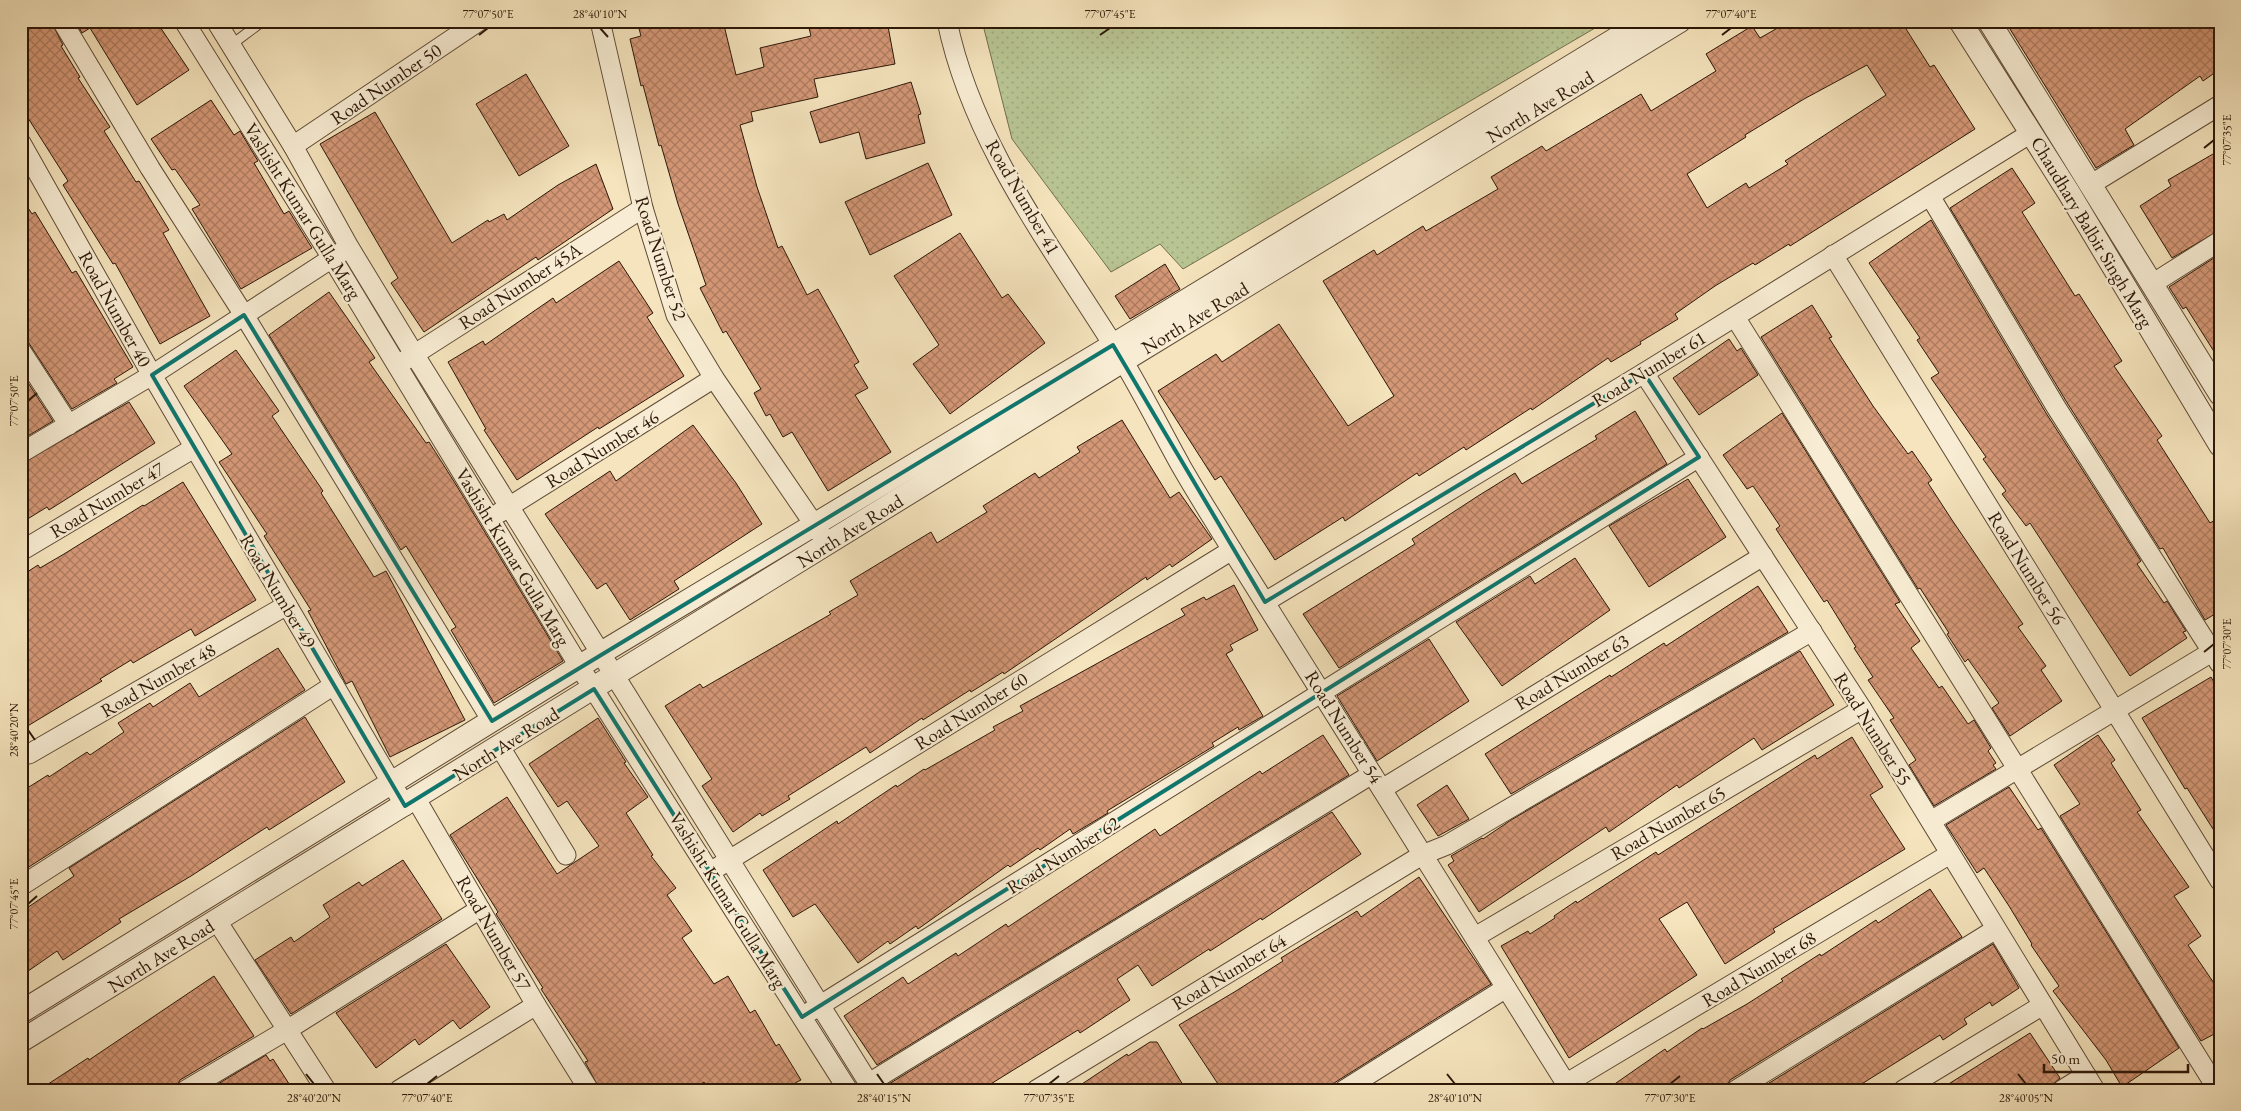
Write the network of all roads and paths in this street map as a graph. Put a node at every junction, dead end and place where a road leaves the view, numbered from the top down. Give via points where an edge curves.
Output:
1 (62, 21) edge
2 (184, 21) edge
3 (216, 21) edge
4 (263, 21) edge
5 (479, 21) edge
6 (600, 21) edge
7 (947, 21) edge
8 (1645, 21) edge
9 (1680, 21) edge
10 (1960, 21) edge
11 (1988, 21) edge
12 (231, 45) junction
13 (2220, 105) edge
14 (2032, 133) junction
15 (21, 143) edge
16 (293, 146) junction
17 (2090, 186) junction
18 (1930, 196) junction
19 (643, 208) junction
20 (2220, 241) edge
21 (349, 247) junction
22 (1833, 255) junction
23 (332, 258) junction
24 (2152, 284) junction
25 (244, 315) junction
26 (1735, 317) junction
27 (21, 351) edge
28 (1118, 353) junction
29 (414, 354) junction
30 (397, 365) junction
31 (1644, 373) junction
32 (152, 375) junction
33 (714, 378) junction
34 (2220, 394) edge
35 (68, 425) junction
36 (2220, 445) edge
37 (194, 448) junction
38 (21, 453) edge
39 (1699, 457) junction
40 (509, 508) junction
41 (490, 518) junction
42 (815, 524) junction
43 (828, 544) junction
44 (1232, 550) junction
45 (21, 551) edge
46 (1763, 556) junction
47 (1265, 602) junction
48 (286, 605) junction
49 (1812, 631) junction
50 (601, 652) junction
51 (2217, 654) edge
52 (579, 666) junction
53 (615, 676) junction
54 (334, 685) junction
55 (594, 689) junction
56 (1323, 692) junction
57 (1862, 709) junction
58 (2115, 711) junction
59 (492, 721) junction
60 (500, 747) junction
61 (29, 754) dead end
62 (2018, 769) junction
63 (1377, 781) junction
64 (393, 783) junction
65 (411, 802) junction
66 (1931, 821) junction
67 (1950, 854) junction
68 (566, 855) dead end
69 (1422, 855) junction
70 (729, 860) junction
71 (710, 873) junction
72 (2220, 880) edge
73 (21, 886) edge
74 (480, 909) junction
75 (217, 921) junction
76 (1996, 929) junction
77 (1475, 937) junction
78 (1506, 988) junction
79 (536, 1005) junction
80 (822, 1005) junction
81 (2043, 1005) junction
82 (21, 1012) edge
83 (802, 1017) junction
84 (288, 1030) junction
85 (21, 1041) edge
86 (2090, 1083) edge
87 (871, 1086) edge
88 (1568, 1087) edge
89 (186, 1090) edge
90 (326, 1090) edge
91 (399, 1090) edge
92 (590, 1090) edge
93 (848, 1090) edge
94 (1036, 1090) edge
95 (1344, 1090) edge
96 (1736, 1090) edge
97 (1903, 1090) edge
98 (2062, 1090) edge
99 (2218, 1090) edge

1 - 25 street via 150,168
2 - 23 street, Vashisht Kumar Gulla Marg
3 - 12 street, Vashisht Kumar Gulla Marg
4 - 12 lane
5 - 16 street, Road Number 50
6 - 19 street, Road Number 52
7 - 28 street, Road Number 41 via 954,52 975,108 1008,178
8 - 28 street
9 - 28 street, North Ave Road
10 - 14 street, Chaudhary Balbir Singh Marg
11 - 17 street, Chaudhary Balbir Singh Marg
12 - 16 street, Vashisht Kumar Gulla Marg
13 - 17 street
14 - 18 street, Road Number 61
14 - 36 street, Chaudhary Balbir Singh Marg
15 - 32 street, Road Number 40
16 - 21 street, Vashisht Kumar Gulla Marg
17 - 24 street, Chaudhary Balbir Singh Marg
18 - 22 street, Road Number 61
18 - 51 street via 2056,408
19 - 29 street, Road Number 45A
19 - 33 street, Road Number 52 via 676,315
20 - 24 street
21 - 23 street, Road Number 40
21 - 29 street, Vashisht Kumar Gulla Marg
22 - 26 street, Road Number 61
22 - 58 street, Road Number 56
23 - 25 street, Road Number 40
23 - 30 street, Vashisht Kumar Gulla Marg
24 - 34 street, Chaudhary Balbir Singh Marg
25 - 32 street, Road Number 40
25 - 59 street
26 - 31 street, Road Number 61
26 - 62 street
27 - 35 street
28 - 42 street
28 - 43 street, North Ave Road
28 - 44 street, Road Number 54
29 - 30 street, Road Number 45A
29 - 40 street, Vashisht Kumar Gulla Marg
30 - 41 street, Vashisht Kumar Gulla Marg
31 - 39 street, Road Number 55
31 - 47 street, Road Number 61
32 - 35 street
32 - 37 street, Road Number 49
33 - 40 street, Road Number 46
33 - 42 street, Road Number 52
35 - 38 street
37 - 45 street, Road Number 47
37 - 48 street, Road Number 49
39 - 46 street, Road Number 55
39 - 56 street, Road Number 62
40 - 41 street, Road Number 46
40 - 50 street, Vashisht Kumar Gulla Marg
41 - 52 street, Vashisht Kumar Gulla Marg
42 - 43 street, Road Number 52
42 - 50 street
43 - 53 street, North Ave Road
44 - 47 street, Road Number 54
44 - 70 street, Road Number 60
46 - 49 street, Road Number 55
46 - 63 street, Road Number 63
47 - 56 street, Road Number 54
48 - 54 street, Road Number 49
48 - 61 street, Road Number 48
49 - 57 street, Road Number 55
49 - 69 street, Road Number 64 via 1448,845
50 - 52 street
50 - 53 street, Vashisht Kumar Gulla Marg
51 - 58 street
52 - 55 street, Vashisht Kumar Gulla Marg
52 - 59 street
53 - 55 street, North Ave Road
53 - 70 street, Vashisht Kumar Gulla Marg
54 - 64 street, Road Number 49
54 - 73 street
55 - 60 street, North Ave Road
55 - 71 street, Vashisht Kumar Gulla Marg
56 - 63 street, Road Number 54
56 - 80 street, Road Number 62
57 - 66 street, Road Number 55
57 - 77 street, Road Number 65
58 - 62 street
58 - 72 street, Road Number 56
59 - 64 street
60 - 65 street, North Ave Road
60 - 68 street
62 - 66 street
62 - 99 street
63 - 69 street, Road Number 54
63 - 87 street, Road Number 63
64 - 65 street, Road Number 49
64 - 82 street
65 - 74 street, Road Number 57
65 - 75 street, North Ave Road
66 - 67 street, Road Number 55
67 - 76 street, Road Number 55
67 - 88 street, Road Number 68
69 - 77 street, Road Number 54
69 - 94 street, Road Number 64
70 - 71 street, Road Number 60
70 - 80 street, Vashisht Kumar Gulla Marg
71 - 83 street, Vashisht Kumar Gulla Marg
74 - 79 street, Road Number 57
74 - 84 street
75 - 84 street
75 - 85 street, North Ave Road
76 - 81 street, Road Number 55
76 - 96 street
77 - 78 street, Road Number 54
78 - 88 street, Road Number 54
78 - 95 street
79 - 91 street, Road Number 57
79 - 92 street
80 - 83 street, Road Number 62
80 - 87 street, Vashisht Kumar Gulla Marg
81 - 86 street, Road Number 55
81 - 97 street
83 - 93 street, Vashisht Kumar Gulla Marg
84 - 89 street
84 - 90 street
86 - 98 street

